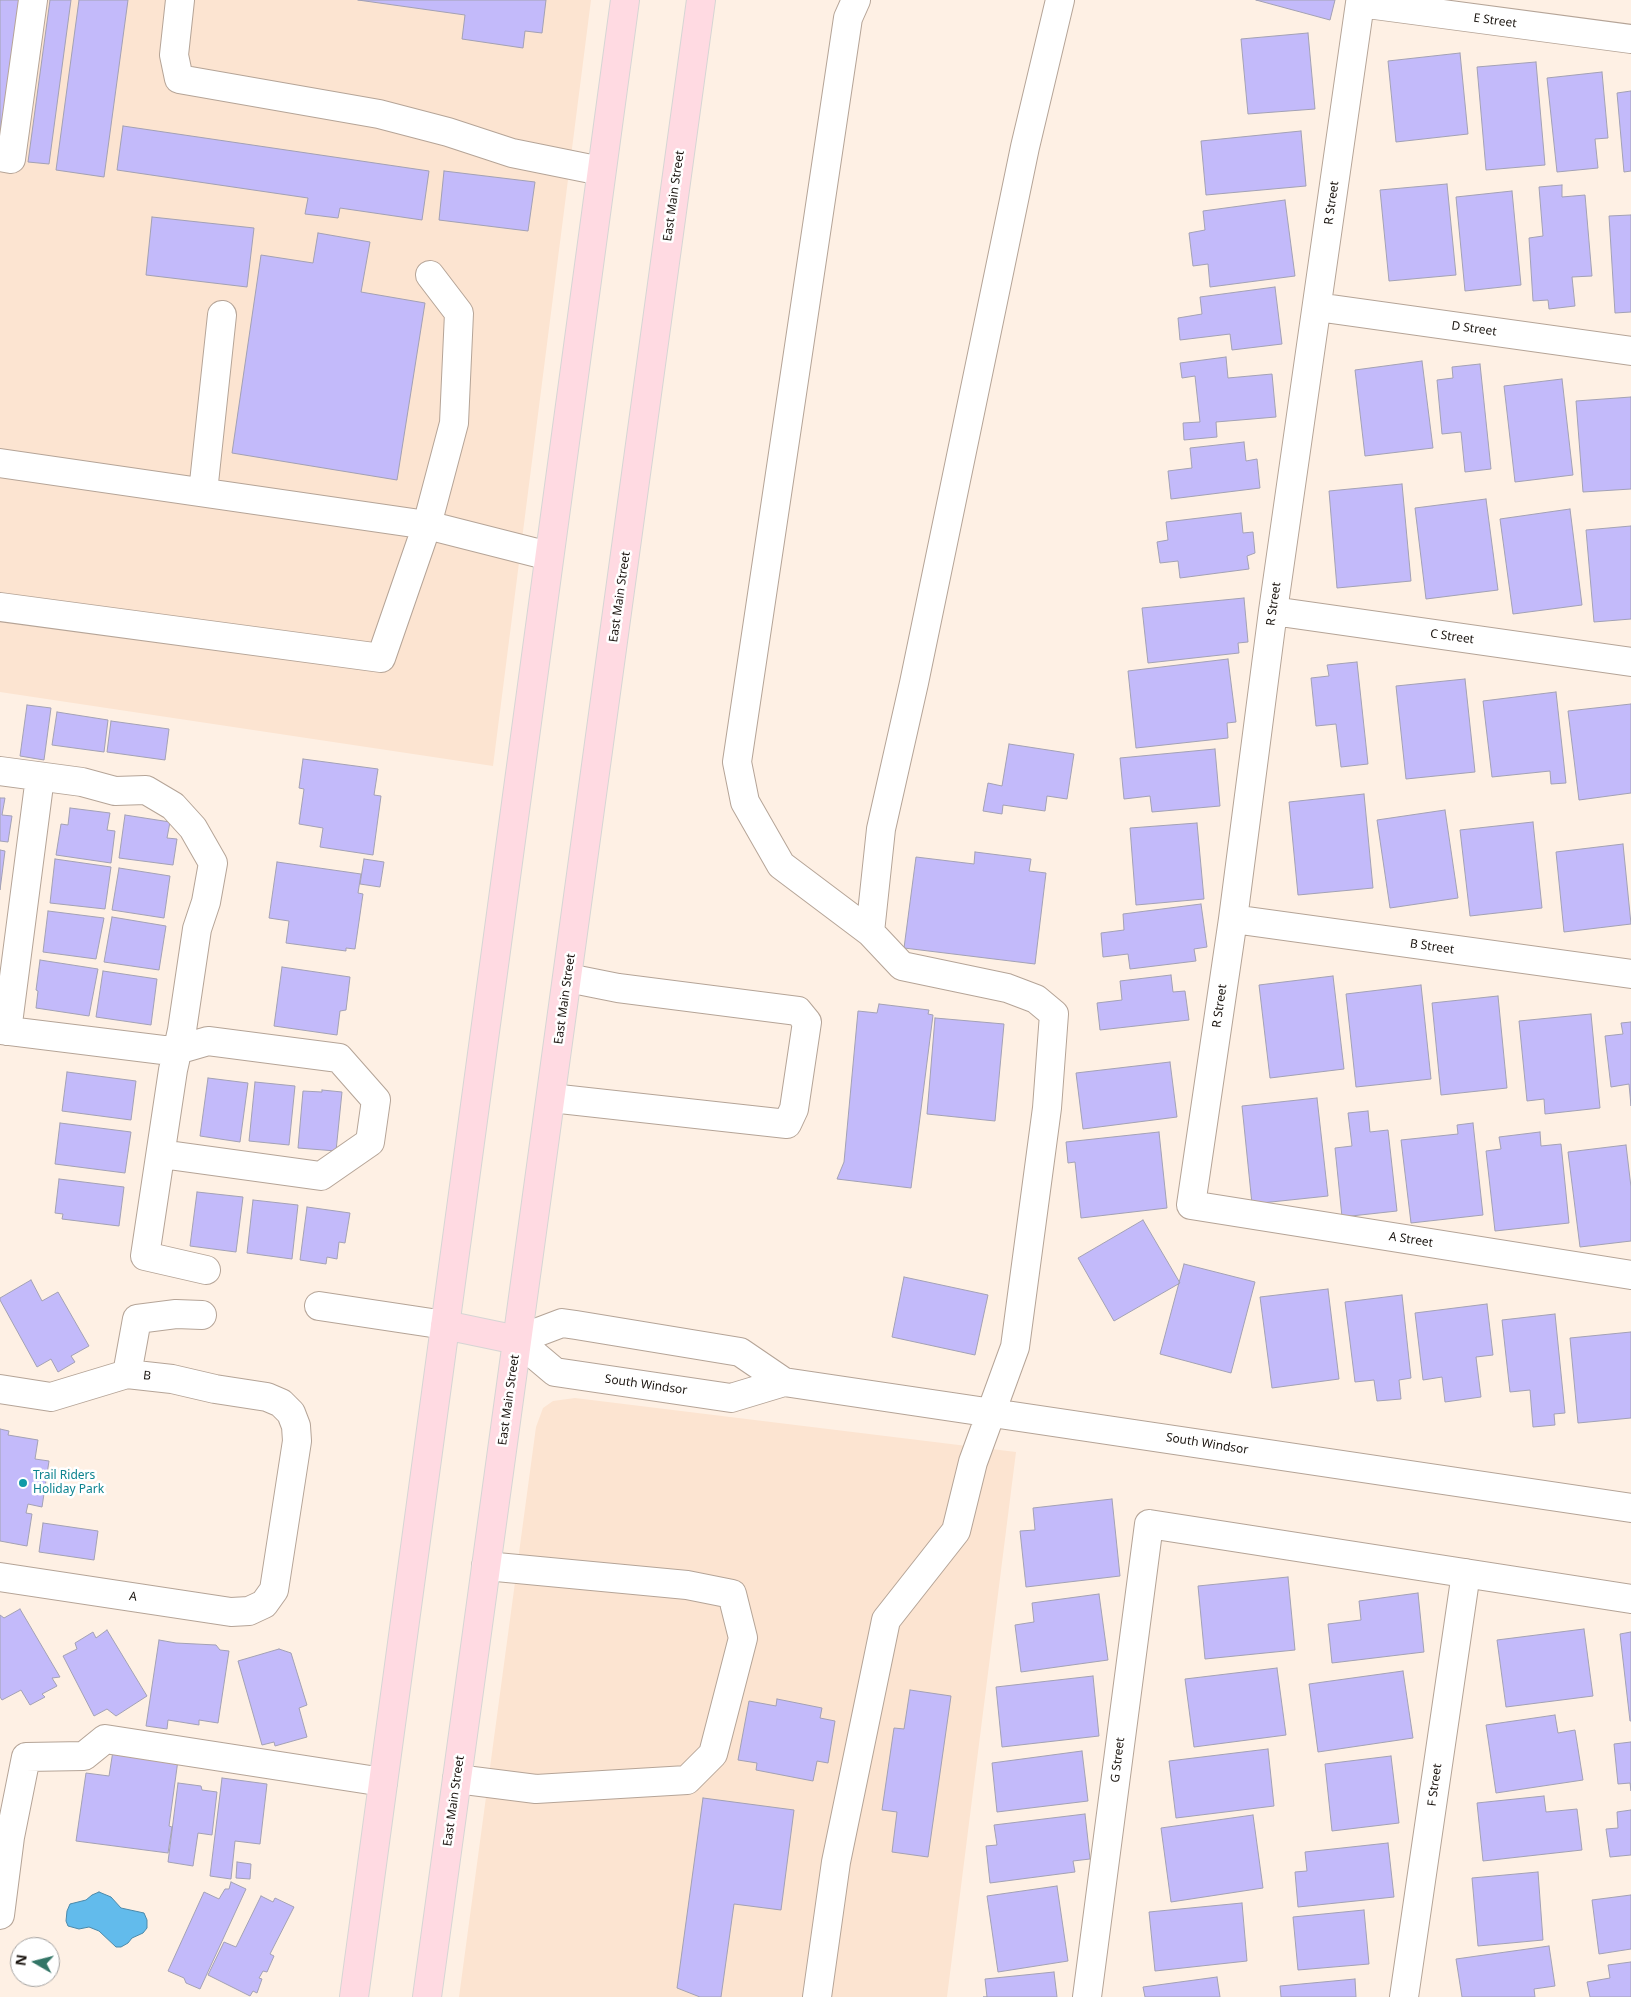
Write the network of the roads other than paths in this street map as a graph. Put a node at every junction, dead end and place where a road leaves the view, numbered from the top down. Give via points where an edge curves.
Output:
1 (33, 0) edge
2 (180, 0) edge
3 (625, 0) edge
4 (701, 0) edge
5 (856, 0) edge
6 (1060, 0) edge
7 (1360, 3) joint
8 (1631, 39) edge
9 (0, 157) edge
10 (601, 171) junction
11 (430, 275) dead end
12 (1318, 307) junction
13 (222, 315) dead end
14 (1631, 351) edge
15 (0, 463) edge
16 (203, 492) junction
17 (427, 525) junction
18 (549, 556) junction
19 (0, 607) edge
20 (1273, 611) junction
21 (1631, 662) edge
22 (0, 771) edge
23 (40, 777) junction
24 (1233, 919) junction
25 (870, 932) junction
26 (1631, 974) edge
27 (568, 978) junction
28 (3, 1031) edge
29 (176, 1050) junction
30 (551, 1098) junction
31 (161, 1154) junction
32 (1191, 1205) joint
33 (206, 1270) dead end
34 (1631, 1275) edge
35 (319, 1306) dead end
36 (202, 1315) dead end
37 (445, 1325) junction
38 (517, 1340) junction
39 (127, 1374) junction
40 (784, 1382) junction
41 (0, 1389) edge
42 (992, 1412) junction
43 (1631, 1508) edge
44 (486, 1566) junction
45 (1466, 1573) junction
46 (0, 1577) edge
47 (1631, 1599) edge
48 (264, 1604) joint
49 (457, 1780) junction
50 (383, 1782) junction
51 (5, 1837) edge
52 (0, 1915) edge
53 (354, 1997) edge
54 (428, 1997) edge
55 (817, 1997) edge
56 (1087, 1997) edge
57 (1404, 1997) edge

1 - 9 street via 11,159
2 - 10 street via 174,55 179,79 379,114 512,153
3 - 10 main road
4 - 27 main road, East Main Street
5 - 25 street via 848,18 736,762 745,802 781,865
6 - 25 street via 1025,147 881,829
7 - 8 street, E Street
7 - 12 street, R Street
10 - 18 main road
11 - 17 street via 459,313 454,423
12 - 14 street, D Street
12 - 20 street, R Street
13 - 16 street
15 - 16 street
16 - 17 street
17 - 18 street
17 - 19 street via 381,658
18 - 37 main road
20 - 21 street, C Street
20 - 24 street, R Street
22 - 23 street
23 - 28 street
23 - 29 street via 82,782 115,791 146,790 173,806 193,828 214,863 197,929
24 - 26 street, B Street
24 - 32 street, R Street
25 - 42 street via 902,966 1007,988 1036,999 1054,1014 1047,1108 1015,1347
27 - 30 main road, East Main Street
27 - 30 street via 618,988 798,1011 807,1022 794,1109 787,1124
28 - 29 street
29 - 31 street
29 - 31 street via 208,1042 340,1058 376,1100 370,1142 321,1176
30 - 38 main road, East Main Street
31 - 33 street via 145,1256
32 - 34 street, A Street
35 - 37 street
36 - 39 street via 176,1314 137,1319
37 - 38 main road, South Windsor
37 - 50 main road
38 - 40 street, South Windsor via 562,1324 576,1325 740,1352
38 - 40 street, South Windsor via 555,1372 731,1398
38 - 44 main road, East Main Street
39 - 41 street, B via 51,1397
39 - 48 street, B via 267,1396 281,1402 291,1413 297,1441 278,1573 274,1590
40 - 42 street, South Windsor
42 - 43 street, South Windsor
42 - 55 street via 973,1462 956,1531 886,1620 836,1862
44 - 49 main road, East Main Street
44 - 49 street via 687,1585 732,1594 743,1638 713,1754 687,1780 536,1789
45 - 47 street
45 - 56 street, G Street via 1149,1524
45 - 57 street, F Street
46 - 48 street, A via 231,1612 249,1611
49 - 54 main road, East Main Street
50 - 51 street via 105,1739 84,1756 26,1757
50 - 53 main road
51 - 52 street

